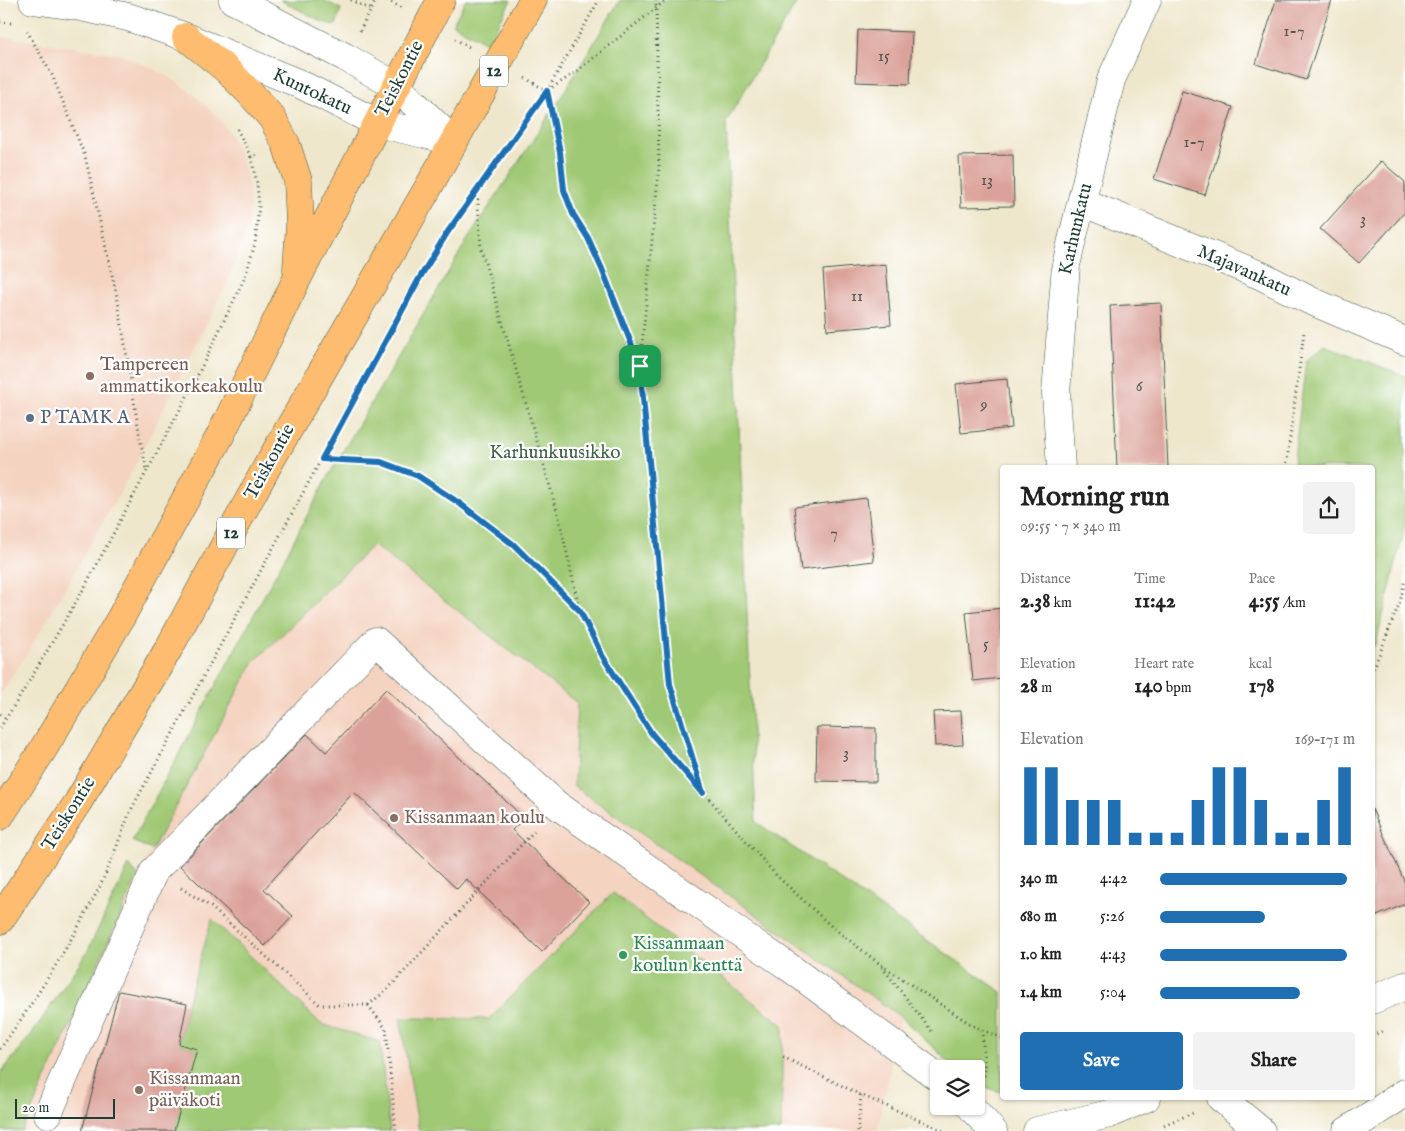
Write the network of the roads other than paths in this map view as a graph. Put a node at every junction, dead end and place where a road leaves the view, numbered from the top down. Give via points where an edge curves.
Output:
1 (33, 0) edge
2 (233, 0) edge
3 (533, 0) edge
4 (1147, 0) edge
5 (434, 12) edge
6 (186, 38) junction
7 (396, 86) junction
8 (377, 123) junction
9 (454, 141) junction
10 (1082, 202) junction
11 (296, 281) junction
12 (1405, 341) edge
13 (1060, 465) edge
14 (0, 816) edge
15 (0, 920) edge
16 (1405, 986) edge
17 (1375, 999) edge
18 (930, 1071) edge
19 (1405, 1093) edge
20 (1136, 1100) edge
21 (1224, 1100) edge
22 (1107, 1106) edge
23 (48, 1114) dead end
24 (978, 1115) edge
25 (993, 1131) edge
26 (1037, 1131) edge
27 (1261, 1131) edge
28 (1347, 1131) edge

1 - 6 street, Kuntokatu via 128,17
2 - 7 street
3 - 9 highway, Teiskontie / 12
4 - 10 street, Karhunkatu via 1111,80
5 - 7 highway, Teiskontie
6 - 8 street, Kuntokatu via 300,84
6 - 11 highway via 226,69 251,94 272,118 286,144 298,181 300,224
7 - 8 highway, Teiskontie
7 - 9 street
8 - 9 street, Kuntokatu
8 - 11 highway, Teiskontie
9 - 15 highway, Teiskontie / 12 via 269,463 164,656 78,802
10 - 12 street, Majavankatu via 1262,276
10 - 13 street, Karhunkatu via 1066,265 1056,393
11 - 14 highway, Teiskontie via 220,436 119,621
16 - 17 street
18 - 23 street via 793,970 557,805 376,641 154,871
19 - 28 street
20 - 22 street
21 - 27 street
22 - 26 street
24 - 25 street

